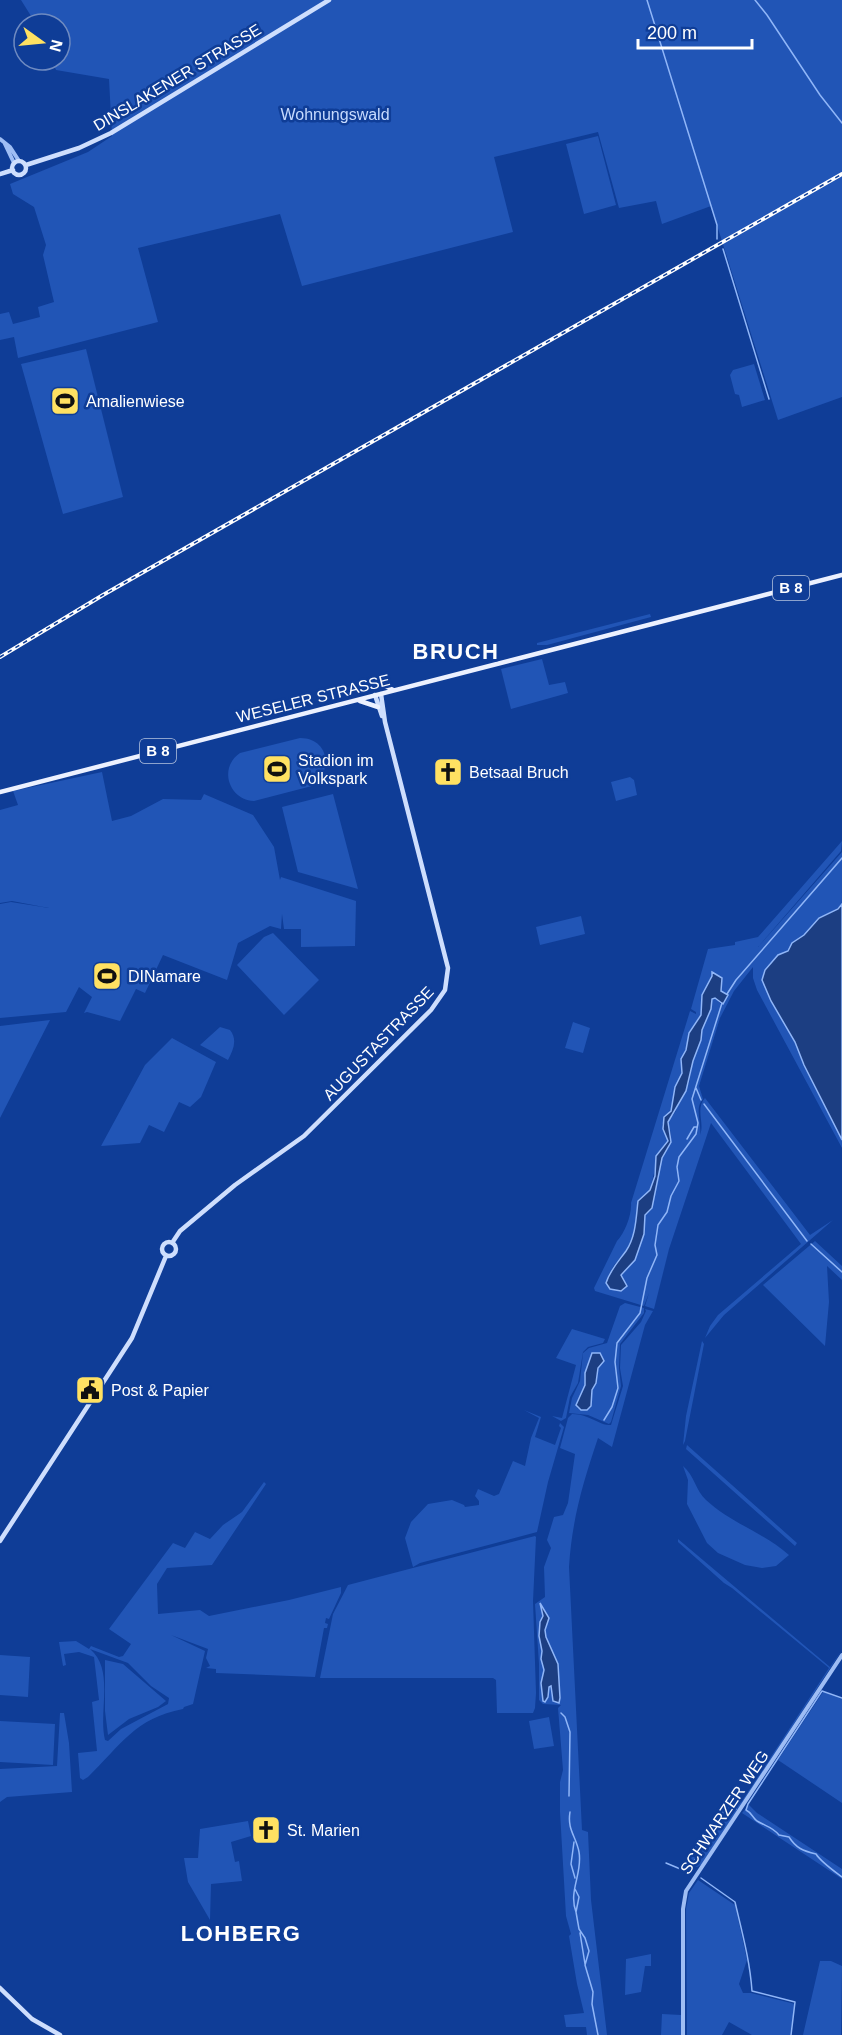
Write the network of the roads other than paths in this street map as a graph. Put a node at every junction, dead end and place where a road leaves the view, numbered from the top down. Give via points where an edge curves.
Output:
1 (329, 0) edge
2 (2, 140) edge
3 (17, 162) junction
4 (26, 165) junction
5 (13, 170) junction
6 (0, 174) edge
7 (842, 575) edge
8 (378, 682) dead end
9 (393, 690) junction
10 (378, 695) junction
11 (357, 700) junction
12 (378, 707) junction
13 (385, 722) junction
14 (0, 792) edge
15 (171, 1243) junction
16 (166, 1256) junction
17 (0, 1541) edge
18 (842, 1655) edge
19 (0, 1988) edge
20 (60, 2035) edge
21 (684, 2035) edge

1 - 4 main road, DINSLAKENER STRASSE via 111,133
2 - 3 street
3 - 4 main road
3 - 5 main road
4 - 5 main road via 23,174
5 - 6 main road
7 - 9 main road, WESELER STRASSE / B 8
8 - 9 main road
9 - 10 main road, WESELER STRASSE / B 8
10 - 11 main road, WESELER STRASSE / B 8
10 - 12 main road, AUGUSTASTRASSE
10 - 13 main road, AUGUSTASTRASSE
11 - 12 main road
11 - 14 main road, WESELER STRASSE / B 8
12 - 13 main road, AUGUSTASTRASSE
13 - 15 main road, AUGUSTASTRASSE via 448,968 445,990 431,1010 304,1136 235,1185
15 - 16 main road via 175,1251
15 - 16 main road via 162,1246
16 - 17 main road via 132,1338
18 - 21 street, SCHWARZER WEG via 686,1891
19 - 20 main road via 33,2019

